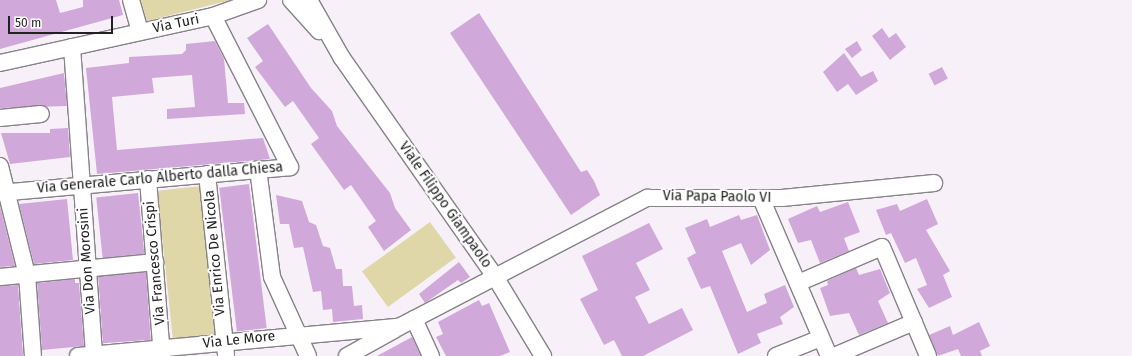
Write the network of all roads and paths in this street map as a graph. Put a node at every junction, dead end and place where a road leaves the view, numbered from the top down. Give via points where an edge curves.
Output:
1 (131, 0) edge
2 (258, 0) edge
3 (291, 0) edge
4 (309, 0) edge
5 (213, 16) junction
6 (140, 32) junction
7 (72, 47) junction
8 (342, 58) junction
9 (0, 63) edge
10 (41, 114) dead end
11 (0, 118) edge
12 (0, 166) edge
13 (258, 169) junction
14 (208, 174) junction
15 (148, 179) junction
16 (934, 183) dead end
17 (82, 185) junction
18 (3, 193) edge
19 (761, 198) junction
20 (155, 262) junction
21 (87, 269) junction
22 (27, 275) junction
23 (494, 275) junction
24 (0, 277) edge
25 (798, 283) junction
26 (414, 319) junction
27 (914, 322) junction
28 (399, 327) junction
29 (296, 334) junction
30 (821, 338) junction
31 (224, 349) edge
32 (162, 352) edge
33 (88, 355) edge
34 (33, 356) edge
35 (308, 356) edge
36 (347, 356) edge
37 (431, 356) edge
38 (543, 356) edge
39 (776, 356) edge
40 (829, 356) edge
41 (834, 356) edge
42 (928, 356) edge

1 - 6 street
2 - 5 street, Via Turi
3 - 8 street, Viale Filippo Giampaolo
4 - 8 street, Viale Filippo Giampaolo
5 - 6 street, Via Turi
5 - 13 street, Via Generale Carlo Alberto dalla Chiesa via 290,167
6 - 7 street, Via Turi
7 - 9 street, Via Turi
7 - 17 street, Via Don Morosini
8 - 23 street, Viale Filippo Giampaolo
10 - 11 street
12 - 18 street
13 - 14 street, Via Generale Carlo Alberto dalla Chiesa
13 - 29 street via 272,277
14 - 15 street, Via Generale Carlo Alberto dalla Chiesa
14 - 31 street, Via Enrico De Nicola
15 - 17 street, Via Generale Carlo Alberto dalla Chiesa
15 - 20 street, Via Francesco Crispi
16 - 19 street, Via Papa Paolo VI
17 - 18 street, Via Generale Carlo Alberto dalla Chiesa
17 - 21 street, Via Don Morosini
18 - 22 street
19 - 23 street, Via Papa Paolo VI via 648,198
19 - 25 street
20 - 21 street
20 - 32 street, Via Francesco Crispi
21 - 22 street
21 - 33 street, Via Don Morosini
22 - 24 street
22 - 34 street
23 - 26 street, Via Le More
23 - 38 street, Viale Filippo Giampaolo
25 - 27 street via 882,247
25 - 30 street
26 - 28 street, Via Le More
26 - 37 street
27 - 41 street
27 - 42 street
28 - 29 street, Via Le More
28 - 36 street, Via Le More
29 - 31 street, Via Le More
29 - 35 street
30 - 39 street
30 - 40 street
31 - 32 street, Via Le More
32 - 33 street, Via Le More

